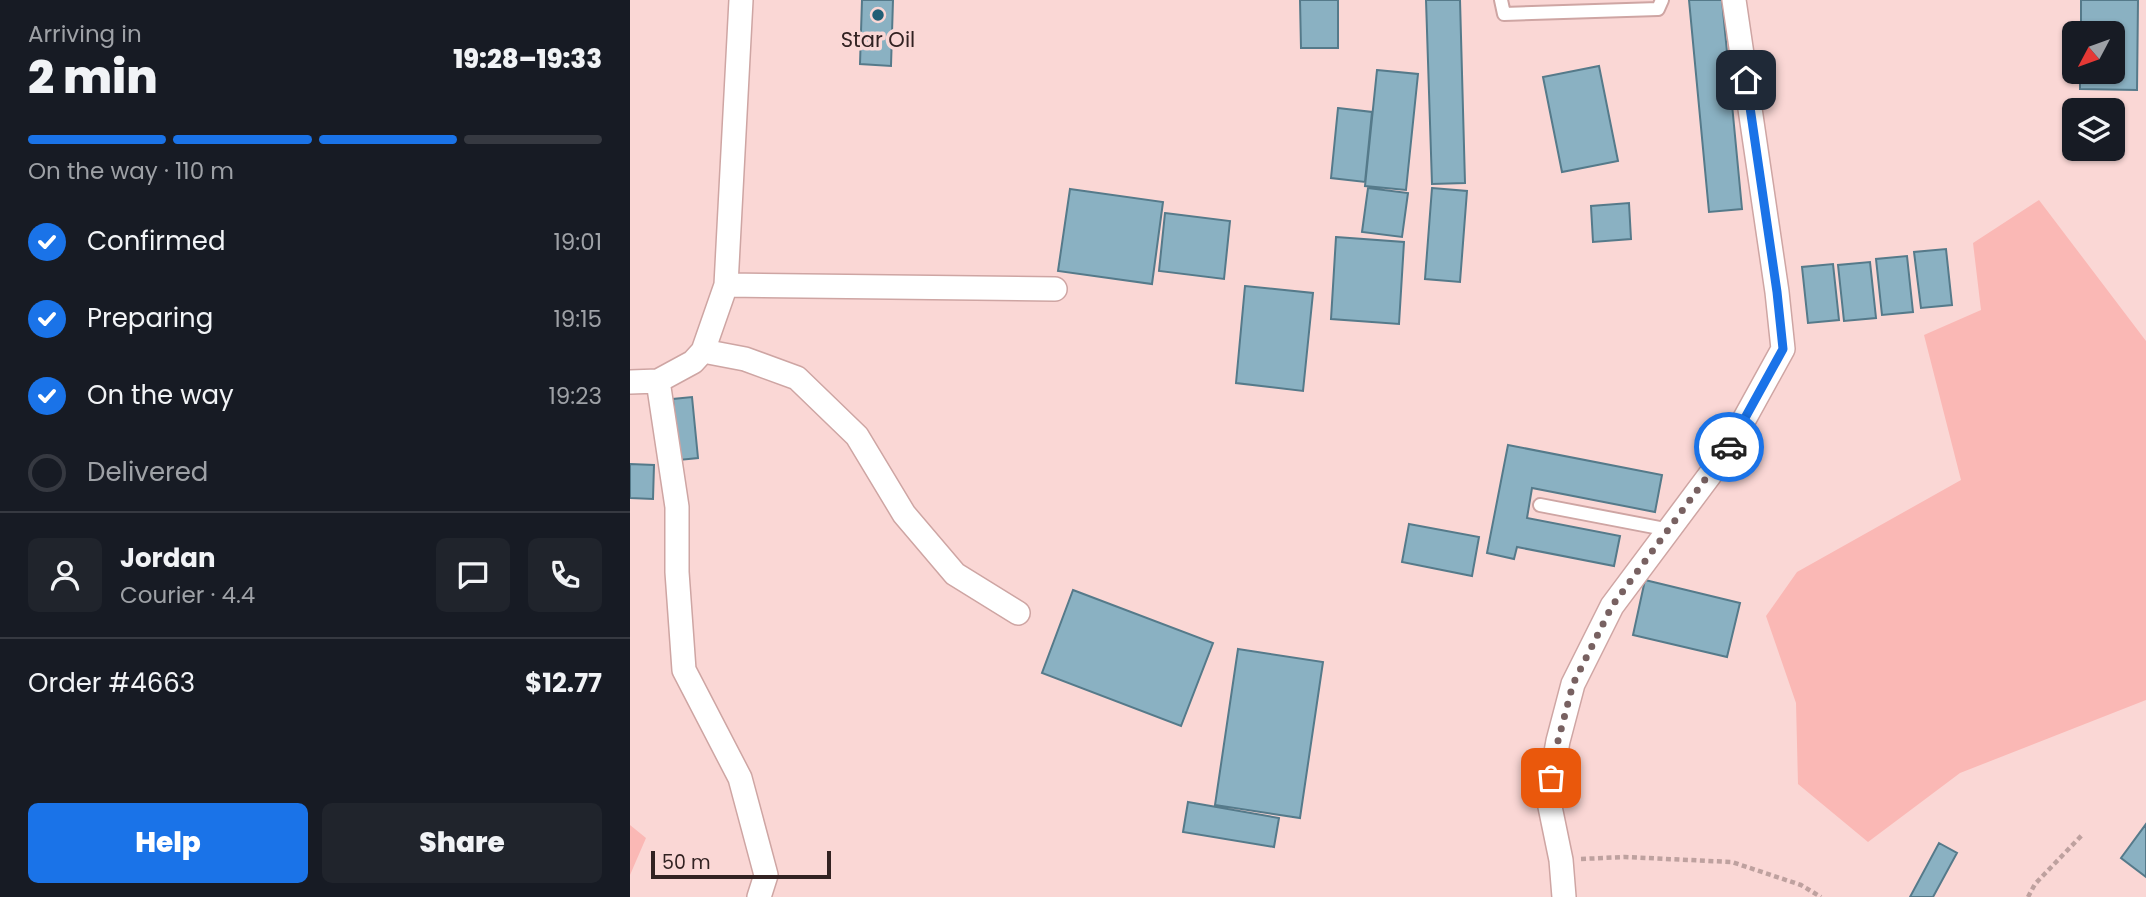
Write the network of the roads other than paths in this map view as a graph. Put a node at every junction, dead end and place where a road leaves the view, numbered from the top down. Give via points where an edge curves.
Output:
1 (741, 0) edge
2 (1501, 0) edge
3 (1662, 0) edge
4 (1734, 0) edge
5 (726, 285) junction
6 (1055, 289) dead end
7 (703, 351) junction
8 (630, 382) edge
9 (658, 382) junction
10 (1540, 505) dead end
11 (1670, 530) junction
12 (1018, 613) dead end
13 (759, 897) edge
14 (1564, 897) edge

1 - 5 street
2 - 3 lane via 1504,14 1658,9
4 - 11 street via 1783,349 1724,456
5 - 6 street
5 - 7 street
7 - 9 street
7 - 12 street via 745,359 797,378 857,436 905,514 955,573
8 - 9 street
9 - 13 street via 677,507 684,670 740,778 766,875
10 - 11 lane
11 - 14 street via 1612,606 1573,684 1548,797

